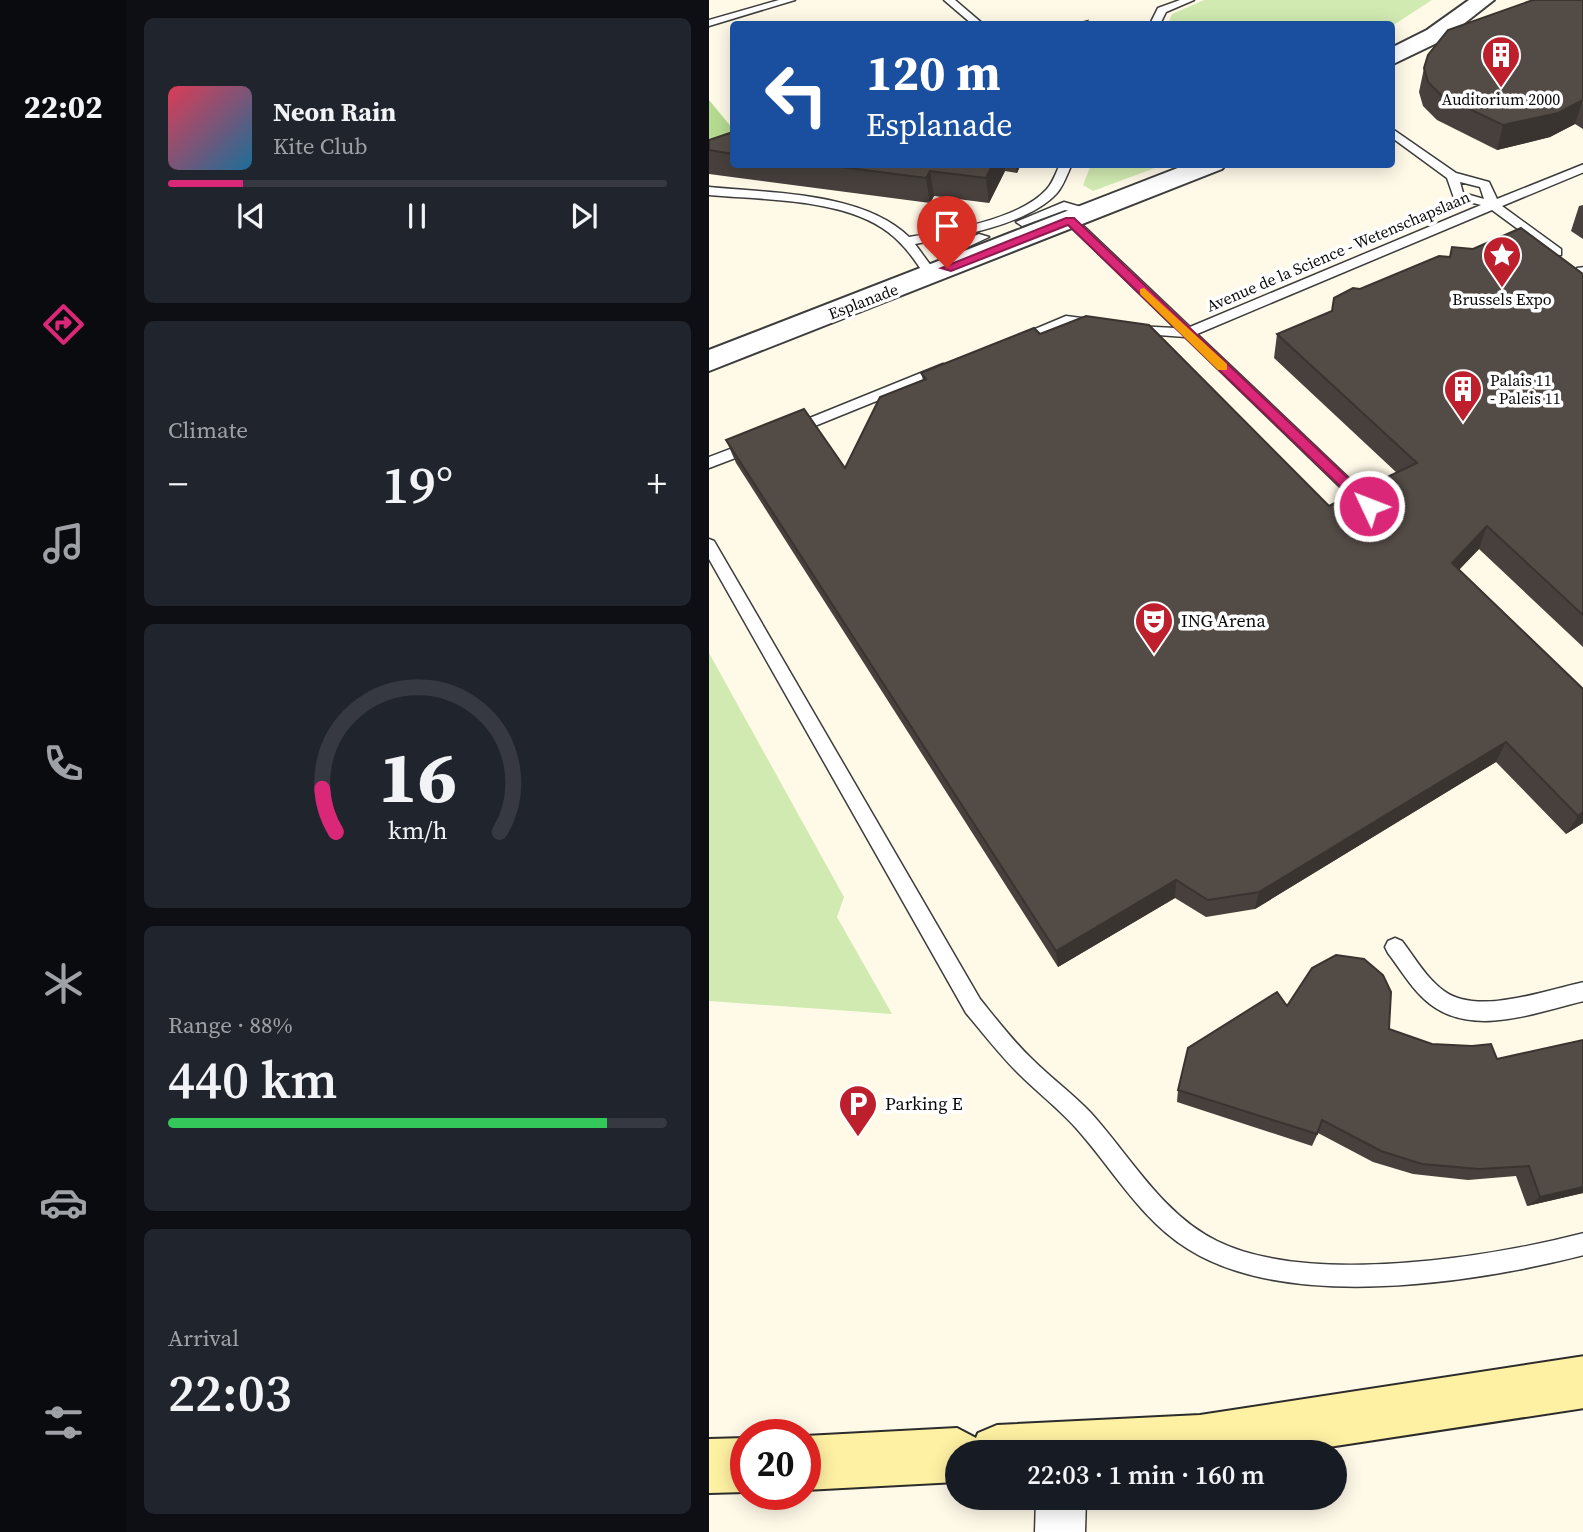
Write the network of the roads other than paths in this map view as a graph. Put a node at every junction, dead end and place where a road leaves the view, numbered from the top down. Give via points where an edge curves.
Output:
1 (790, 0) edge
2 (949, 0) edge
3 (1189, 0) edge
4 (1483, 0) edge
5 (974, 21) edge
6 (1156, 21) edge
7 (709, 23) edge
8 (1395, 56) edge
9 (1395, 134) edge
10 (1583, 167) edge
11 (1064, 168) edge
12 (1203, 168) edge
13 (709, 191) edge
14 (1493, 205) junction
15 (1081, 216) junction
16 (907, 241) junction
17 (1557, 252) edge
18 (939, 271) junction
19 (1187, 333) junction
20 (1002, 345) edge
21 (709, 361) edge
22 (951, 366) edge
23 (709, 463) edge
24 (1369, 506) edge
25 (709, 545) edge
26 (1395, 947) dead end
27 (1583, 990) edge
28 (1583, 1244) edge
29 (1583, 1382) edge
30 (1200, 1440) edge
31 (945, 1456) edge
32 (821, 1463) edge
33 (730, 1465) edge
34 (709, 1466) edge
35 (1061, 1510) edge
36 (1060, 1532) edge

1 - 7 lane
2 - 5 lane
3 - 6 lane via 1162,10
4 - 8 street via 1435,35
9 - 14 lane via 1452,176 1458,195
10 - 14 lane, Avenue de la Science - Wetenschapslaan
11 - 16 lane via 1055,189 1033,205 956,234
12 - 15 street, Esplanade
13 - 16 lane via 845,210 878,220
14 - 17 lane
14 - 19 lane, Avenue de la Science - Wetenschapslaan
15 - 18 street, Esplanade
15 - 19 lane
16 - 18 lane
18 - 21 street, Esplanade
19 - 20 lane, Avenue de la Science - Wetenschapslaan via 1066,320
19 - 24 lane
22 - 23 lane
25 - 28 lane via 973,1006 1019,1060 1082,1119 1179,1230 1212,1251 1245,1262 1346,1273 1513,1262
26 - 27 lane via 1436,998 1454,1010 1477,1014
29 - 30 main road
31 - 32 main road
33 - 34 main road
35 - 36 street

